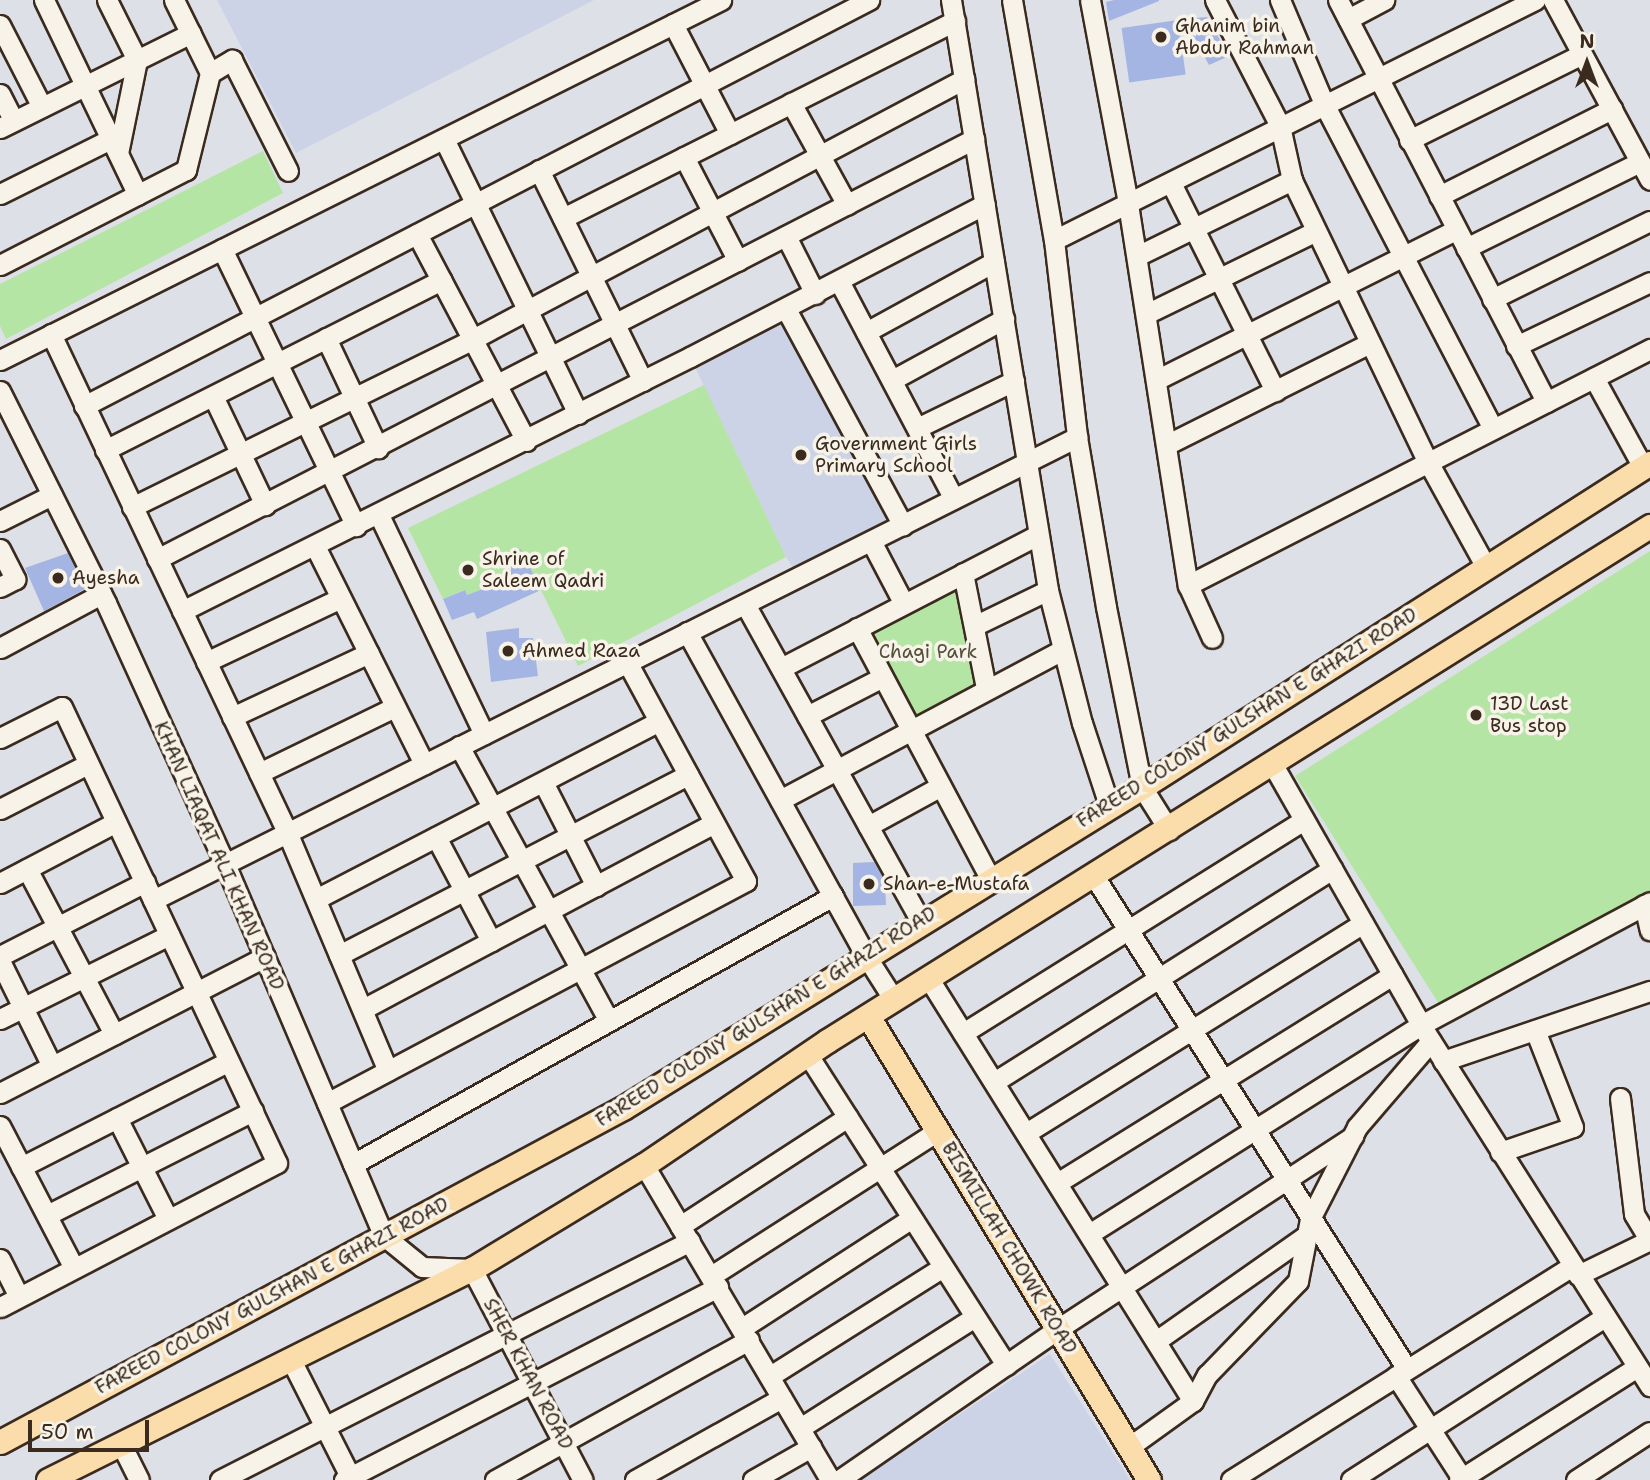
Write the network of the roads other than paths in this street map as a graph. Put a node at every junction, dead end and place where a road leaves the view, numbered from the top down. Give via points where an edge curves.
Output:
1 (44, 0) edge
2 (107, 0) edge
3 (174, 0) edge
4 (721, 0) edge
5 (869, 0) edge
6 (951, 0) edge
7 (1012, 0) edge
8 (1090, 0) edge
9 (1215, 0) edge
10 (1280, 0) edge
11 (1338, 0) edge
12 (1384, 0) edge
13 (1535, 0) edge
14 (1553, 0) edge
15 (1348, 19) junction
16 (955, 21) junction
17 (673, 24) junction
18 (0, 25) edge
19 (191, 33) junction
20 (1582, 54) junction
21 (137, 60) junction
22 (211, 73) junction
23 (964, 79) junction
24 (1378, 79) junction
25 (705, 85) junction
26 (85, 86) junction
27 (0, 94) edge
28 (791, 103) junction
29 (1325, 106) junction
30 (42, 107) junction
31 (1612, 110) junction
32 (7, 124) edge
33 (1280, 126) junction
34 (730, 134) junction
35 (444, 139) junction
36 (974, 139) junction
37 (1409, 140) junction
38 (115, 146) junction
39 (820, 155) junction
40 (684, 157) junction
41 (1640, 162) junction
42 (539, 170) junction
43 (288, 171) dead end
44 (1292, 180) junction
45 (1650, 180) edge
46 (1171, 183) junction
47 (0, 194) edge
48 (138, 195) junction
49 (1439, 197) junction
50 (475, 203) junction
51 (985, 204) junction
52 (1128, 204) junction
53 (847, 205) junction
54 (713, 212) junction
55 (563, 218) junction
56 (1650, 221) edge
57 (1194, 229) junction
58 (1456, 230) junction
59 (1316, 231) junction
60 (417, 234) junction
61 (786, 236) junction
62 (1054, 240) junction
63 (1466, 248) junction
64 (222, 249) junction
65 (1137, 257) junction
66 (1404, 257) junction
67 (738, 261) junction
68 (994, 262) junction
69 (0, 265) edge
70 (592, 276) junction
71 (1219, 278) junction
72 (441, 280) junction
73 (839, 281) junction
74 (1650, 282) edge
75 (1343, 287) junction
76 (815, 294) junction
77 (1492, 299) junction
78 (786, 309) junction
79 (527, 310) junction
80 (1146, 314) junction
81 (256, 317) junction
82 (1004, 319) junction
83 (616, 324) junction
84 (866, 332) junction
85 (51, 334) junction
86 (1247, 335) junction
87 (326, 338) junction
88 (472, 339) junction
89 (1370, 343) junction
90 (1517, 346) junction
91 (1650, 349) edge
92 (551, 358) junction
93 (0, 360) edge
94 (277, 363) junction
95 (1594, 378) junction
96 (892, 380) junction
97 (1156, 380) junction
98 (643, 381) junction
99 (1014, 381) junction
100 (497, 386) junction
101 (0, 391) edge
102 (1275, 391) junction
103 (213, 396) junction
104 (354, 397) junction
105 (1546, 402) junction
106 (84, 407) junction
107 (578, 414) junction
108 (305, 421) junction
109 (917, 428) junction
110 (1493, 429) junction
111 (1077, 437) junction
112 (526, 441) junction
113 (1166, 445) junction
114 (378, 447) junction
115 (105, 450) junction
116 (240, 453) junction
117 (1428, 462) junction
118 (1027, 463) junction
119 (1646, 465) edge
120 (330, 472) junction
121 (52, 495) junction
122 (954, 499) junction
123 (265, 505) junction
124 (132, 506) junction
125 (379, 515) junction
126 (0, 521) edge
127 (903, 525) junction
128 (356, 526) junction
129 (1650, 526) edge
130 (1038, 534) junction
131 (871, 541) junction
132 (315, 546) junction
133 (0, 549) edge
134 (157, 559) junction
135 (1486, 566) junction
136 (963, 573) junction
137 (1188, 586) junction
138 (0, 587) edge
139 (1048, 590) junction
140 (101, 594) junction
141 (341, 598) junction
142 (745, 604) junction
143 (904, 604) junction
144 (182, 611) junction
145 (974, 626) junction
146 (857, 628) junction
147 (687, 632) junction
148 (1212, 638) dead end
149 (0, 648) edge
150 (1062, 650) junction
151 (369, 653) junction
152 (206, 662) junction
153 (628, 662) junction
154 (780, 668) junction
155 (883, 677) junction
156 (986, 688) junction
157 (395, 707) junction
158 (807, 716) junction
159 (232, 717) junction
160 (659, 721) junction
161 (911, 729) junction
162 (484, 734) junction
163 (0, 738) edge
164 (459, 746) junction
165 (88, 764) junction
166 (424, 764) junction
167 (1273, 765) junction
168 (836, 769) junction
169 (259, 773) junction
170 (688, 775) junction
171 (542, 782) junction
172 (941, 786) junction
173 (1142, 787) junction
174 (780, 800) junction
175 (1109, 805) junction
176 (493, 807) junction
177 (0, 809) edge
178 (1304, 820) junction
179 (116, 822) junction
180 (714, 823) junction
181 (868, 826) junction
182 (1169, 830) junction
183 (287, 832) junction
184 (436, 836) junction
185 (570, 836) junction
186 (522, 861) junction
187 (225, 863) junction
188 (27, 869) junction
189 (1332, 869) junction
190 (1094, 876) junction
191 (990, 878) junction
192 (0, 883) edge
193 (596, 886) junction
194 (464, 890) junction
195 (149, 891) junction
196 (833, 896) junction
197 (316, 899) junction
198 (1647, 904) edge
199 (549, 911) junction
200 (921, 921) junction
201 (1363, 923) junction
202 (58, 926) junction
203 (1128, 930) junction
204 (1650, 930) edge
205 (169, 935) junction
206 (491, 941) junction
207 (339, 955) junction
208 (0, 956) edge
209 (866, 956) junction
210 (265, 957) junction
211 (0, 961) edge
212 (580, 970) junction
213 (1393, 975) junction
214 (84, 977) junction
215 (929, 978) junction
216 (1158, 978) junction
217 (197, 992) junction
218 (1650, 992) edge
219 (894, 1000) junction
220 (23, 1007) junction
221 (363, 1009) junction
222 (868, 1016) junction
223 (0, 1019) edge
224 (608, 1021) junction
225 (1535, 1030) junction
226 (1191, 1031) junction
227 (963, 1033) junction
228 (1426, 1033) junction
229 (114, 1034) junction
230 (808, 1055) junction
231 (229, 1061) junction
232 (1443, 1061) junction
233 (52, 1066) junction
234 (388, 1071) junction
235 (1222, 1081) junction
236 (994, 1082) junction
237 (0, 1093) edge
238 (1620, 1098) dead end
239 (327, 1103) junction
240 (253, 1111) junction
241 (848, 1117) junction
242 (117, 1118) junction
243 (0, 1126) edge
244 (1254, 1130) junction
245 (938, 1131) junction
246 (1026, 1133) junction
247 (1353, 1136) junction
248 (1500, 1152) junction
249 (353, 1164) junction
250 (643, 1165) junction
251 (21, 1167) junction
252 (142, 1167) junction
253 (880, 1167) junction
254 (1285, 1181) junction
255 (1057, 1183) junction
256 (47, 1215) junction
257 (912, 1218) junction
258 (168, 1219) junction
259 (1308, 1227) junction
260 (685, 1234) junction
261 (1089, 1234) junction
262 (384, 1236) junction
263 (1650, 1241) edge
264 (0, 1259) edge
265 (943, 1267) junction
266 (75, 1268) junction
267 (472, 1269) junction
268 (1575, 1271) junction
269 (714, 1282) junction
270 (1122, 1287) junction
271 (19, 1297) junction
272 (0, 1307) edge
273 (975, 1317) junction
274 (1605, 1317) junction
275 (1059, 1328) junction
276 (745, 1334) junction
277 (506, 1335) junction
278 (1156, 1341) junction
279 (291, 1360) junction
280 (1006, 1365) junction
281 (1637, 1367) junction
282 (1402, 1373) junction
283 (770, 1376) junction
284 (532, 1384) junction
285 (1650, 1386) edge
286 (782, 1398) junction
287 (1193, 1401) junction
288 (325, 1427) junction
289 (800, 1428) junction
290 (1430, 1429) junction
291 (1650, 1432) edge
292 (0, 1442) edge
293 (563, 1442) junction
294 (121, 1444) junction
295 (811, 1447) junction
296 (1129, 1447) junction
297 (51, 1479) edge
298 (349, 1479) edge
299 (1235, 1479) edge
300 (139, 1480) edge
301 (220, 1480) edge
302 (495, 1480) edge
303 (583, 1480) edge
304 (635, 1480) edge
305 (753, 1480) edge
306 (830, 1480) edge
307 (839, 1480) edge
308 (1149, 1480) edge
309 (1351, 1480) edge
310 (1461, 1480) edge
311 (1576, 1480) edge

1 - 26 street
2 - 21 street
3 - 19 street
4 - 17 street
5 - 25 street
6 - 16 street
7 - 62 street
8 - 52 street
9 - 33 street
10 - 29 street
11 - 15 street
12 - 15 street
13 - 24 street
14 - 20 street
15 - 24 street
16 - 23 street
16 - 28 street
17 - 25 street
17 - 35 street
18 - 30 street
19 - 21 street
19 - 22 street
20 - 31 street
20 - 37 street
21 - 26 street
21 - 38 street
22 - 43 street via 232,60
22 - 48 street via 186,170
23 - 36 street
23 - 39 street
24 - 29 street
24 - 37 street
25 - 34 street
25 - 42 street
26 - 30 street
26 - 38 street
27 - 32 street
28 - 34 street
28 - 39 street
29 - 33 street
29 - 66 street
30 - 32 street
31 - 41 street
31 - 49 street
33 - 44 street
33 - 46 street
34 - 40 street
35 - 50 street
35 - 64 street
36 - 51 street
36 - 53 street
37 - 49 street
38 - 47 street
38 - 48 street
39 - 53 street
39 - 54 street
40 - 54 street
40 - 55 street
41 - 45 street
41 - 63 street
42 - 50 street
42 - 55 street
44 - 57 street
44 - 59 street
46 - 52 street
46 - 57 street
48 - 69 street
49 - 58 street
50 - 60 street
50 - 79 street
51 - 68 street
51 - 73 street
52 - 62 street
52 - 65 street
53 - 61 street
54 - 67 street
54 - 70 street
55 - 70 street
56 - 77 street
57 - 65 street
57 - 71 street
58 - 63 street
58 - 66 street
59 - 71 street
59 - 75 street
60 - 72 street
60 - 81 street
61 - 67 street
61 - 76 street
62 - 111 street
63 - 77 street
64 - 81 street
64 - 85 street
65 - 80 street
66 - 75 street
66 - 110 street
67 - 83 street
68 - 82 street
68 - 84 street
70 - 79 street
70 - 83 street
71 - 80 street
71 - 86 street
72 - 87 street
72 - 88 street
73 - 76 street
73 - 84 street
74 - 90 street
75 - 86 street
75 - 89 street
76 - 78 street
77 - 90 street
78 - 98 street
78 - 127 street
79 - 88 street
79 - 92 street
80 - 97 street
81 - 94 street
81 - 106 street
82 - 96 street
82 - 99 street
83 - 92 street
83 - 98 street
84 - 96 street
85 - 93 street
85 - 106 street
86 - 97 street
86 - 102 street
87 - 94 street
87 - 104 street
88 - 100 street
88 - 104 street
89 - 102 street
89 - 117 street
90 - 105 street
91 - 95 street
92 - 100 street
92 - 107 street
94 - 103 street
94 - 108 street
95 - 105 street
95 - 119 street
96 - 109 street
97 - 113 street
98 - 107 street
99 - 109 street
99 - 118 street
100 - 112 street
100 - 114 street
101 - 121 street, KHAN LIAQAT ALI KHAN ROAD
102 - 113 street
103 - 115 street
103 - 116 street
104 - 108 street
104 - 114 street
105 - 110 street
106 - 115 street
107 - 112 street
108 - 116 street
108 - 120 street
109 - 122 street
110 - 117 street
111 - 118 street
111 - 173 street
112 - 125 street
113 - 137 street
114 - 120 street
115 - 124 street
116 - 123 street
116 - 124 street
117 - 135 street
117 - 137 street
118 - 122 street
118 - 130 street
119 - 135 main road, FAREED COLONY GULSHAN E GHAZI ROAD
120 - 123 street
120 - 128 street
121 - 126 street
121 - 140 street, KHAN LIAQAT ALI KHAN ROAD
122 - 127 street
123 - 134 street
124 - 134 street
125 - 128 street
125 - 162 street
127 - 131 street
128 - 132 street
129 - 167 main road
130 - 136 street
130 - 139 street
131 - 142 street
131 - 143 street
132 - 141 street
132 - 144 street
133 - 138 street via 15,579
134 - 144 street
135 - 173 main road, FAREED COLONY GULSHAN E GHAZI ROAD
136 - 143 street
136 - 145 street
137 - 148 street
139 - 145 street
139 - 150 street
140 - 149 street
140 - 187 street, KHAN LIAQAT ALI KHAN ROAD
141 - 151 street
141 - 152 street
142 - 147 street
142 - 154 street
143 - 146 street
144 - 152 street
145 - 156 street
146 - 154 street
146 - 155 street
147 - 153 street
147 - 174 street
150 - 156 street
150 - 175 street
151 - 157 street
151 - 159 street
152 - 159 street
153 - 160 street
153 - 162 street
154 - 158 street
155 - 158 street
155 - 161 street
156 - 161 street
157 - 166 street
157 - 169 street
158 - 168 street
159 - 169 street
160 - 170 street
160 - 171 street
161 - 168 street
161 - 172 street
162 - 164 street
163 - 165 street via 62,707
164 - 166 street
164 - 176 street
165 - 177 street
165 - 179 street
166 - 183 street
167 - 178 street
167 - 182 main road
168 - 174 street
168 - 181 street
169 - 183 street
170 - 180 street
170 - 185 street
171 - 176 street
171 - 185 street
172 - 181 street
172 - 191 street
173 - 175 main road, FAREED COLONY GULSHAN E GHAZI ROAD
173 - 182 street
174 - 196 street
175 - 191 main road, FAREED COLONY GULSHAN E GHAZI ROAD
176 - 184 street
176 - 186 street
178 - 189 street
178 - 203 street
179 - 188 street
179 - 195 street
180 - 193 street
180 - 212 street via 747,881
181 - 200 street
182 - 190 main road
183 - 187 street
183 - 197 street
184 - 194 street
184 - 197 street
185 - 186 street
185 - 193 street
186 - 194 street
186 - 199 street
187 - 195 street
187 - 210 street, KHAN LIAQAT ALI KHAN ROAD
188 - 192 street
188 - 202 street
189 - 201 street
189 - 216 street
190 - 203 street
190 - 215 main road
191 - 200 main road, FAREED COLONY GULSHAN E GHAZI ROAD
193 - 199 street
194 - 206 street
194 - 207 street
195 - 202 street
195 - 205 street
196 - 209 street
196 - 224 street
197 - 207 street
198 - 204 street
198 - 228 street
199 - 206 street
199 - 212 street
200 - 209 main road, FAREED COLONY GULSHAN E GHAZI ROAD
201 - 213 street
201 - 226 street
202 - 208 street
202 - 214 street
203 - 216 street
203 - 227 street
205 - 214 street
205 - 217 street
206 - 221 street
207 - 221 street
209 - 219 street
209 - 262 main road, FAREED COLONY GULSHAN E GHAZI ROAD via 623,1108
210 - 217 street
210 - 239 street, KHAN LIAQAT ALI KHAN ROAD
211 - 220 street
212 - 224 street
212 - 234 street
213 - 228 street
213 - 235 street
214 - 220 street
214 - 229 street
215 - 219 main road
215 - 227 street
216 - 226 street
216 - 236 street
217 - 229 street
217 - 231 street
218 - 225 street
219 - 222 main road
220 - 223 street
220 - 233 street
221 - 234 street
222 - 230 main road
222 - 245 main road, BISMILLAH CHOWK ROAD
224 - 249 street
225 - 232 street
225 - 248 street via 1573,1127
226 - 235 street
226 - 246 street
227 - 236 street
228 - 232 street
228 - 244 street
228 - 247 street
229 - 233 street
230 - 241 street
230 - 250 main road
231 - 240 street
231 - 242 street
232 - 248 street
233 - 237 street
234 - 239 street
235 - 244 street
235 - 255 street
236 - 246 street
238 - 263 street via 1634,1214
239 - 249 street, KHAN LIAQAT ALI KHAN ROAD
240 - 252 street
240 - 258 street via 277,1163
241 - 253 street
241 - 260 street
242 - 251 street
242 - 252 street
243 - 251 street
244 - 254 street
244 - 261 street
245 - 253 street
245 - 275 main road, BISMILLAH CHOWK ROAD
246 - 255 street
247 - 254 street
247 - 259 street
248 - 268 street
249 - 262 street, KHAN LIAQAT ALI KHAN ROAD
250 - 260 street
250 - 267 main road
251 - 256 street
252 - 256 street
252 - 258 street
253 - 257 street
253 - 269 street
254 - 259 street
254 - 270 street
255 - 261 street
256 - 266 street
257 - 265 street
257 - 276 street
258 - 266 street
259 - 278 street
259 - 282 street
259 - 287 street via 1298,1281 1207,1375
260 - 269 street
260 - 277 street
261 - 270 street
262 - 267 street, KHAN LIAQAT ALI KHAN ROAD via 422,1267
262 - 292 main road, FAREED COLONY GULSHAN E GHAZI ROAD
263 - 268 street
264 - 271 street
265 - 273 street
265 - 283 street
266 - 271 street
267 - 277 street, SHER KHAN ROAD
267 - 279 main road
268 - 274 street
268 - 282 street
269 - 276 street
269 - 284 street
270 - 275 street
270 - 278 street
271 - 272 street
273 - 280 street
273 - 289 street
274 - 281 street
274 - 290 street
275 - 280 street
275 - 296 main road, BISMILLAH CHOWK ROAD
276 - 283 street
276 - 293 street
277 - 284 street, SHER KHAN ROAD
277 - 288 street
278 - 287 street
279 - 288 street
279 - 294 main road
280 - 307 street
281 - 285 street
281 - 310 street
282 - 290 street
282 - 299 street
283 - 286 street
284 - 293 street, SHER KHAN ROAD
284 - 298 street
286 - 289 street
286 - 304 street
287 - 296 street
288 - 298 street
288 - 301 street
289 - 295 street
290 - 309 street
290 - 310 street
291 - 311 street
293 - 302 street
293 - 303 street, SHER KHAN ROAD
294 - 297 main road
294 - 300 street
295 - 305 street
295 - 306 street
296 - 308 main road, BISMILLAH CHOWK ROAD

